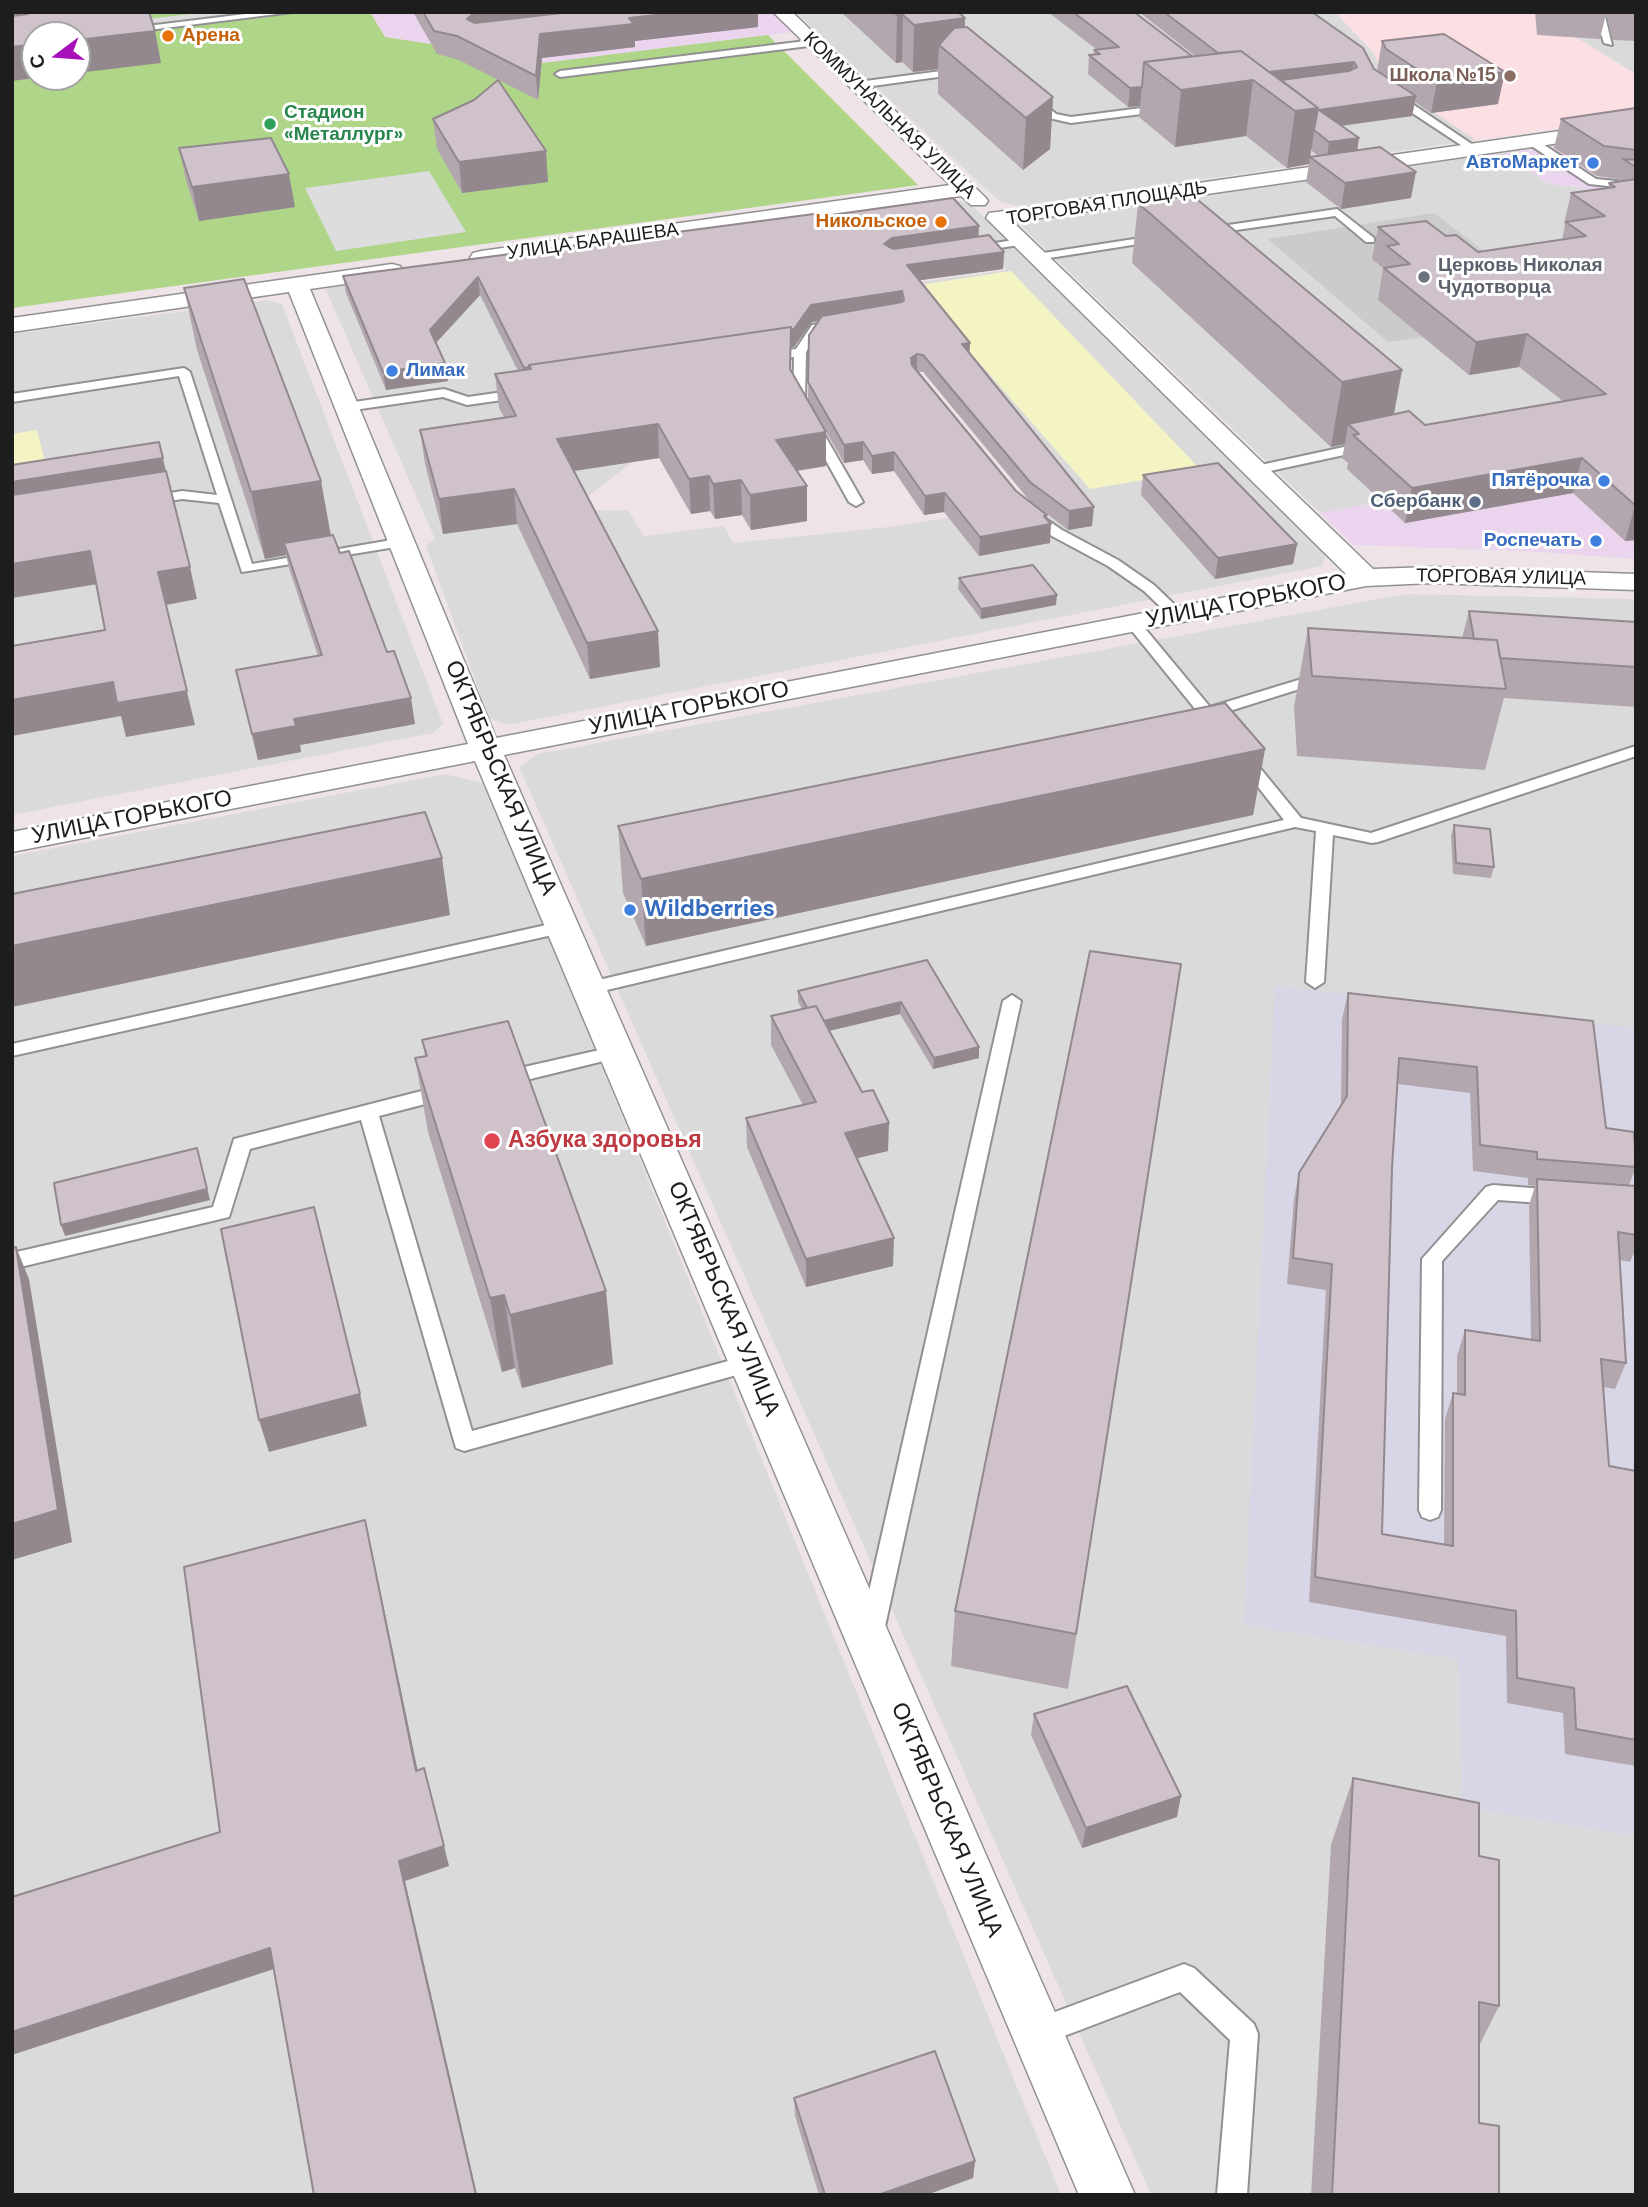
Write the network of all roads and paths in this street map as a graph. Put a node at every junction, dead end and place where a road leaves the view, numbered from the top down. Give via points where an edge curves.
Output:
1 (289, 12) edge
2 (782, 12) edge
3 (1599, 12) edge
4 (206, 17) edge
5 (91, 34) edge
6 (814, 43) junction
7 (1609, 43) dead end
8 (970, 70) edge
9 (560, 75) dead end
10 (858, 86) junction
11 (1023, 90) edge
12 (1386, 90) edge
13 (1181, 106) edge
14 (1636, 126) edge
15 (1531, 141) junction
16 (1474, 149) junction
17 (1636, 186) edge
18 (965, 189) junction
19 (997, 218) junction
20 (1191, 234) edge
21 (1178, 236) edge
22 (1370, 240) dead end
23 (1030, 249) junction
24 (961, 251) edge
25 (461, 261) edge
26 (408, 268) edge
27 (297, 285) junction
28 (843, 324) edge
29 (12, 326) edge
30 (800, 352) junction
31 (747, 359) edge
32 (534, 391) edge
33 (12, 398) edge
34 (347, 407) junction
35 (1384, 442) edge
36 (1256, 470) junction
37 (225, 500) junction
38 (856, 502) dead end
39 (130, 503) edge
40 (1022, 505) edge
41 (403, 542) junction
42 (1366, 578) junction
43 (1636, 582) edge
44 (1176, 614) junction
45 (1133, 623) junction
46 (1335, 673) edge
47 (1207, 713) junction
48 (487, 748) junction
49 (1636, 751) edge
50 (1295, 822) junction
51 (1325, 828) junction
52 (12, 842) edge
53 (564, 927) junction
54 (1315, 982) dead end
55 (590, 988) junction
56 (1012, 1001) dead end
57 (12, 1050) edge
58 (617, 1052) junction
59 (489, 1082) edge
60 (462, 1088) edge
61 (368, 1111) junction
62 (1584, 1199) edge
63 (12, 1261) edge
64 (750, 1363) junction
65 (1430, 1510) dead end
66 (870, 1642) junction
67 (1037, 2033) junction
68 (1107, 2195) edge
69 (1232, 2195) edge

1 - 4 lane
2 - 6 street, КОММУНАЛЬНАЯ УЛИЦА
3 - 7 lane
4 - 5 lane
6 - 9 lane
6 - 10 street, КОММУНАЛЬНАЯ УЛИЦА
8 - 10 lane
10 - 18 street, КОММУНАЛЬНАЯ УЛИЦА
11 - 13 lane via 1053,116 1071,120
12 - 16 lane
14 - 15 street, ТОРГОВАЯ ПЛОЩАДЬ
15 - 16 street, ТОРГОВАЯ ПЛОЩАДЬ
15 - 17 lane via 1593,182
16 - 19 street, ТОРГОВАЯ ПЛОЩАДЬ via 1319,164
18 - 19 street, КОММУНАЛЬНАЯ УЛИЦА
18 - 25 street, УЛИЦА БАРАШЕВА
19 - 23 street, ТОРГОВАЯ ПЛОЩАДЬ
20 - 22 lane via 1337,212
21 - 23 lane
23 - 24 lane
23 - 36 street, ТОРГОВАЯ ПЛОЩАДЬ
26 - 27 street
27 - 29 street
27 - 34 street, ОКТЯБРЬСКАЯ УЛИЦА
28 - 30 lane via 816,328
30 - 31 lane
30 - 38 lane via 799,401
32 - 34 lane via 468,406 444,393
33 - 37 lane via 184,372
34 - 41 street, ОКТЯБРЬСКАЯ УЛИЦА
35 - 36 lane
36 - 42 street, ТОРГОВАЯ ПЛОЩАДЬ
37 - 39 lane via 182,495
37 - 41 lane via 247,569
40 - 44 lane via 1057,533 1149,588
41 - 48 street, ОКТЯБРЬСКАЯ УЛИЦА
42 - 43 street, ТОРГОВАЯ УЛИЦА via 1431,575
42 - 44 street, УЛИЦА ГОРЬКОГО
44 - 45 street, УЛИЦА ГОРЬКОГО
45 - 47 lane
45 - 48 street, УЛИЦА ГОРЬКОГО
46 - 47 lane
47 - 50 lane
48 - 52 street, УЛИЦА ГОРЬКОГО
48 - 53 street, ОКТЯБРЬСКАЯ УЛИЦА
49 - 51 lane via 1372,838
50 - 51 lane
50 - 55 lane
51 - 54 lane
53 - 55 street, ОКТЯБРЬСКАЯ УЛИЦА
53 - 57 lane
55 - 58 street, ОКТЯБРЬСКАЯ УЛИЦА
56 - 66 lane
58 - 59 lane
58 - 64 street, ОКТЯБРЬСКАЯ УЛИЦА
60 - 61 lane
61 - 63 lane via 241,1144 222,1212
61 - 64 lane via 464,1442
62 - 65 lane via 1493,1192 1432,1259
64 - 66 street, ОКТЯБРЬСКАЯ УЛИЦА
66 - 67 street, ОКТЯБРЬСКАЯ УЛИЦА
67 - 68 street, ОКТЯБРЬСКАЯ УЛИЦА
67 - 69 lane via 1184,1977 1244,2034

